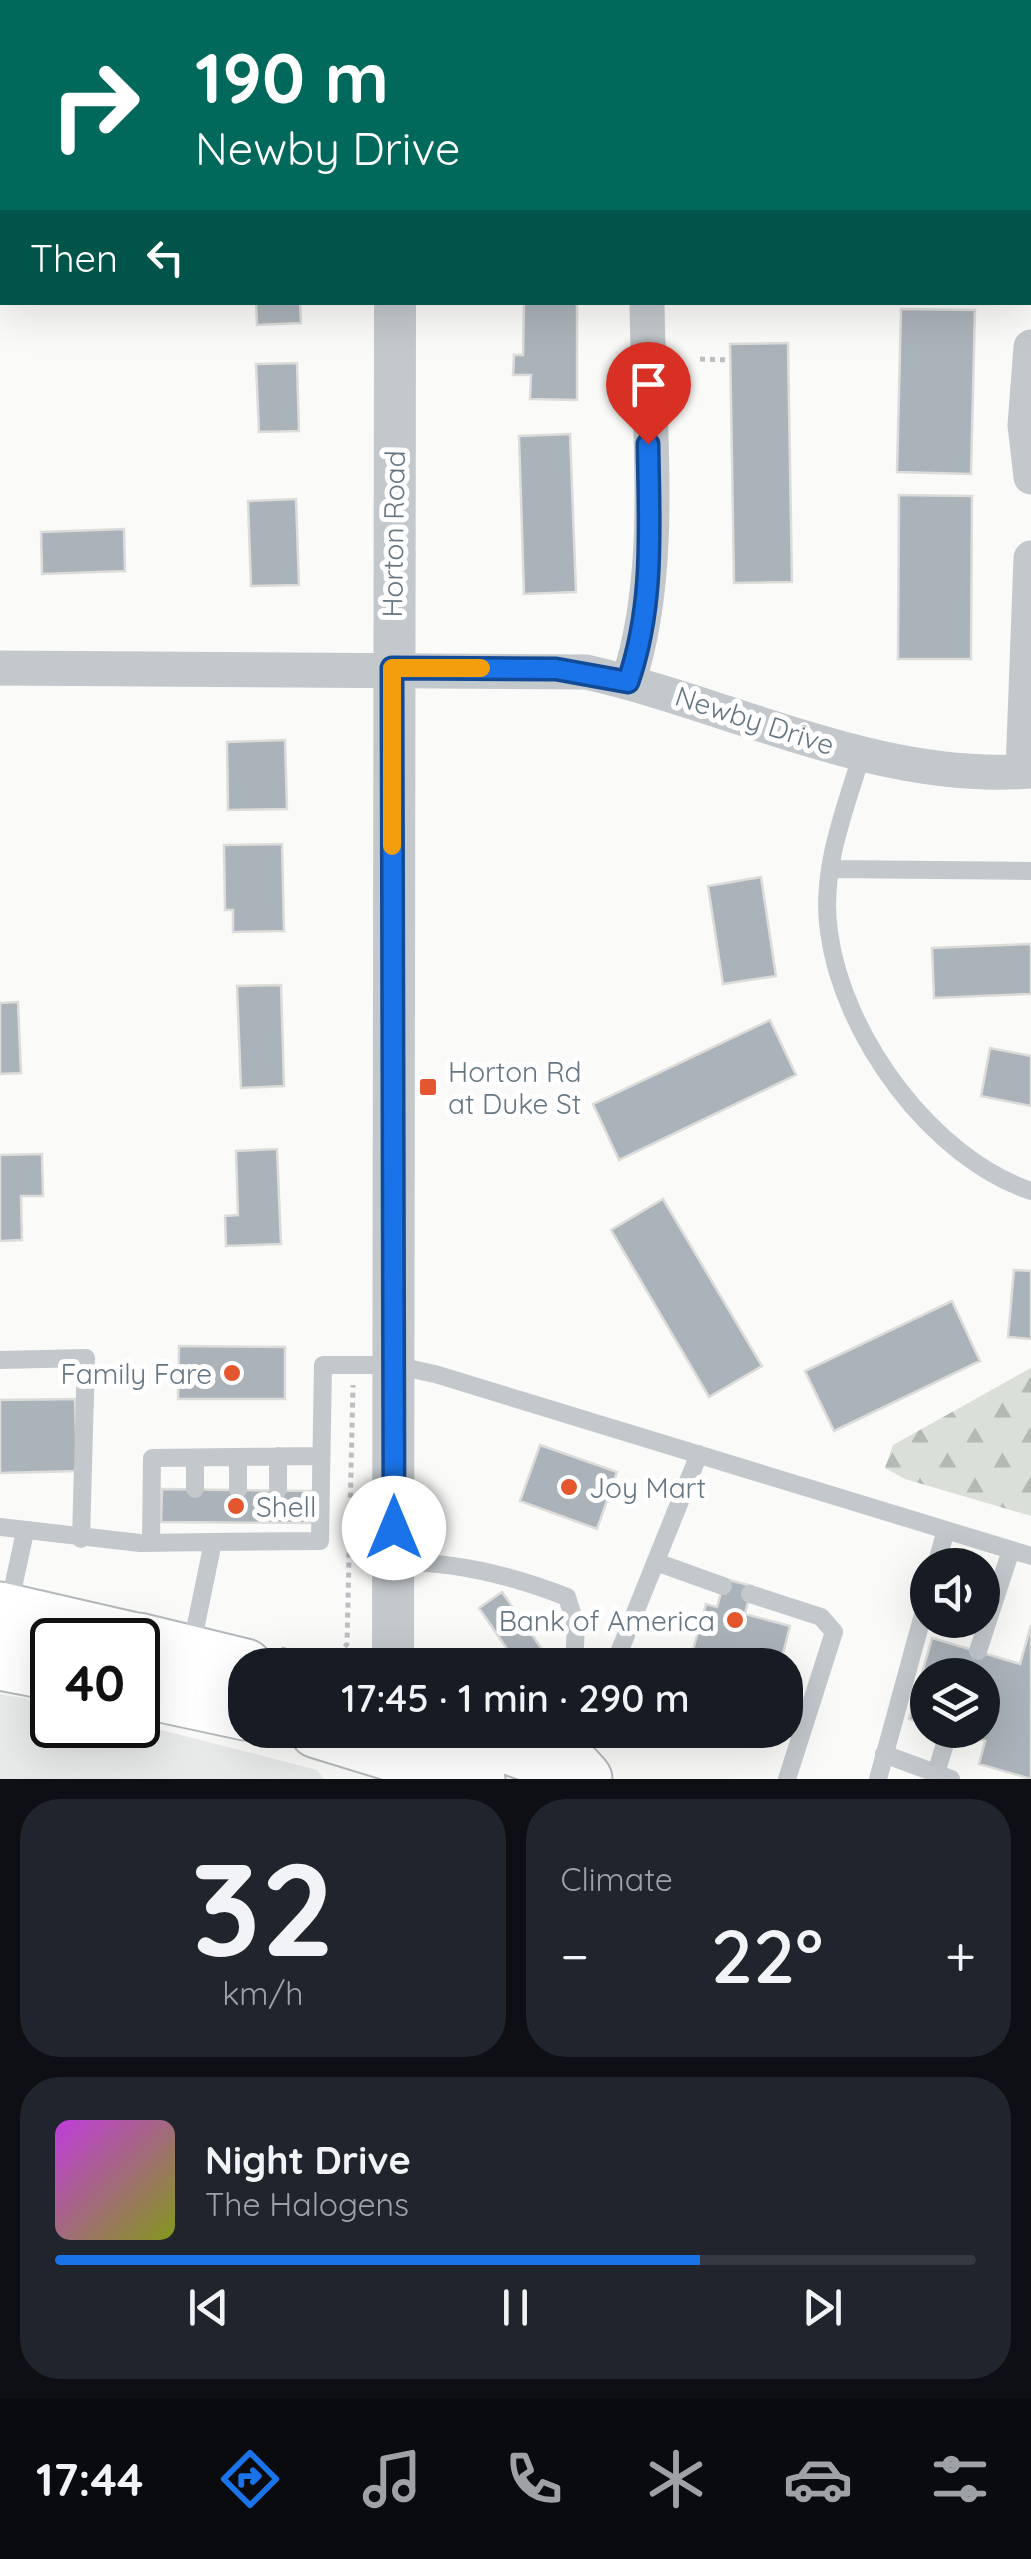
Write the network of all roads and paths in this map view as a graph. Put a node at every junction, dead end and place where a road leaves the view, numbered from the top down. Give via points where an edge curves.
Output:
1 (395, 305) edge
2 (647, 305) edge
3 (1031, 346) edge
4 (700, 359) dead end
5 (730, 360) dead end
6 (1031, 477) edge
7 (1031, 558) edge
8 (0, 668) edge
9 (392, 668) junction
10 (628, 682) junction
11 (862, 754) junction
12 (1027, 771) edge
13 (830, 869) junction
14 (1031, 871) edge
15 (1031, 1190) edge
16 (0, 1360) edge
17 (393, 1365) junction
18 (700, 1454) junction
19 (278, 1456) junction
20 (320, 1456) junction
21 (238, 1457) junction
22 (195, 1458) junction
23 (195, 1490) dead end
24 (238, 1490) dead end
25 (278, 1490) dead end
26 (194, 1522) dead end
27 (0, 1527) edge
28 (946, 1530) junction
29 (25, 1532) junction
30 (81, 1538) junction
31 (203, 1542) junction
32 (151, 1543) junction
33 (941, 1548) edge
34 (1011, 1550) junction
35 (1031, 1556) edge
36 (394, 1562) junction
37 (656, 1562) junction
38 (723, 1586) dead end
39 (750, 1594) dead end
40 (3, 1628) edge
41 (30, 1631) edge
42 (916, 1638) edge
43 (160, 1647) edge
44 (393, 1648) edge
45 (575, 1648) edge
46 (621, 1648) edge
47 (978, 1651) dead end
48 (30, 1652) edge
49 (190, 1654) junction
50 (228, 1662) edge
51 (160, 1694) edge
52 (228, 1708) edge
53 (542, 1748) edge
54 (947, 1748) edge
55 (391, 1754) edge
56 (568, 1754) edge
57 (884, 1754) junction
58 (943, 1776) edge
59 (477, 1779) edge
60 (786, 1779) edge
61 (878, 1779) edge

1 - 9 street, Horton Road
2 - 10 street via 649,585 644,636
3 - 6 street via 1025,425
4 - 5 path
7 - 12 street
8 - 9 street, Newby Drive
9 - 10 street, Newby Drive via 556,669
9 - 17 street, Horton Road
10 - 11 street, Newby Drive
11 - 12 street, Newby Drive via 963,770
11 - 13 lane
13 - 14 lane
13 - 15 lane via 829,932 858,1027 912,1109 999,1180
16 - 30 lane via 86,1358
17 - 18 lane
17 - 20 lane via 323,1366
17 - 36 street, Horton Road
18 - 28 lane
18 - 37 lane
19 - 20 lane
19 - 21 lane
19 - 25 lane
20 - 31 lane via 320,1541 238,1532
21 - 22 lane
21 - 24 lane
22 - 23 lane
22 - 32 lane via 152,1458
26 - 31 lane
27 - 29 lane
28 - 33 lane
28 - 34 lane
29 - 30 lane
29 - 40 lane
30 - 32 lane
31 - 32 lane
31 - 49 lane
34 - 35 lane
34 - 47 lane
36 - 44 street, Horton Road
36 - 45 lane via 432,1561 522,1579 567,1596
37 - 38 lane
37 - 46 lane
39 - 60 lane via 821,1617 834,1632
40 - 41 highway
40 - 48 highway
42 - 57 lane
43 - 49 highway
49 - 50 highway
51 - 52 highway
53 - 56 highway
54 - 58 lane
55 - 59 highway
57 - 58 lane
57 - 61 lane

